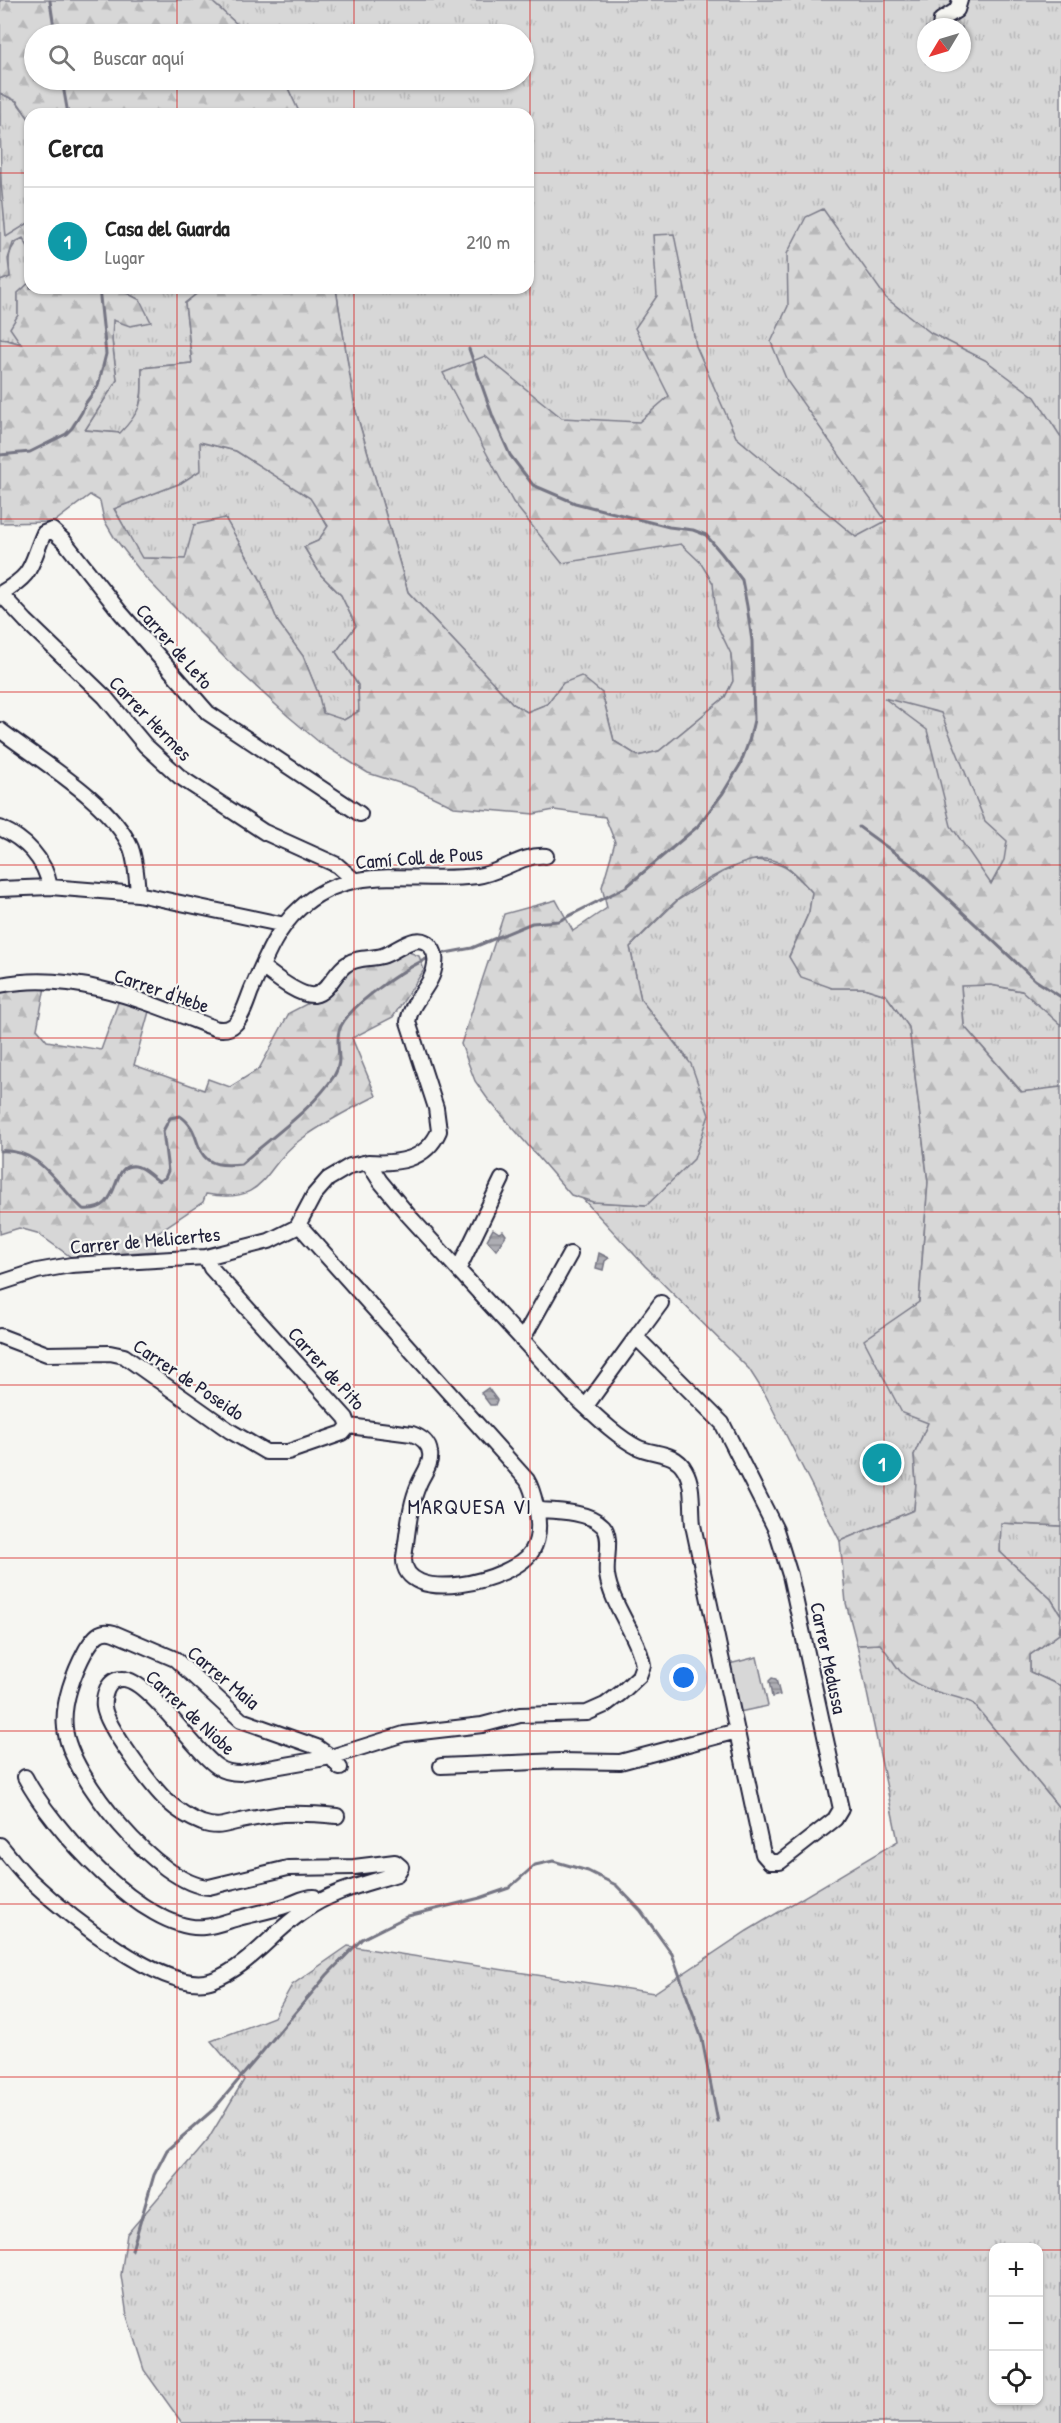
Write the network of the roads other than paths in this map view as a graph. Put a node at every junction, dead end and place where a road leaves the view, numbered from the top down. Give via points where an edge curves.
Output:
1 (960, 0) edge
2 (943, 18) edge
3 (0, 593) edge
4 (0, 730) edge
5 (360, 814) dead end
6 (0, 828) edge
7 (546, 856) dead end
8 (354, 880) junction
9 (50, 887) junction
10 (0, 890) edge
11 (138, 894) junction
12 (285, 925) junction
13 (262, 967) junction
14 (0, 985) edge
15 (368, 1162) junction
16 (502, 1179) dead end
17 (299, 1225) junction
18 (570, 1254) dead end
19 (206, 1257) junction
20 (459, 1268) junction
21 (0, 1283) edge
22 (661, 1303) dead end
23 (0, 1336) edge
24 (636, 1336) junction
25 (522, 1340) junction
26 (586, 1406) junction
27 (349, 1426) junction
28 (537, 1510) junction
29 (736, 1731) junction
30 (331, 1757) junction
31 (441, 1766) dead end
32 (340, 1768) dead end
33 (25, 1778) dead end
34 (337, 1816) dead end
35 (0, 1845) edge
36 (317, 1902) junction

1 - 2 street via 957,10
3 - 5 street, Carrer de Leto via 28,574 44,533 52,530 208,713
3 - 8 street, Carrer Hermes via 180,777 264,832 337,865
4 - 11 street via 107,815 130,849
6 - 9 street via 28,844
7 - 8 street, Camí Coll de Pous via 529,857 478,876
8 - 12 street, Camí Coll de Pous via 315,896
9 - 10 street
9 - 11 street
11 - 12 street
12 - 13 street, Carrer d'Hebe
13 - 14 street, Carrer d'Hebe via 238,1021 224,1029 139,999 77,984 35,980
13 - 15 street via 300,993 313,995 350,962 389,954 415,940 426,941 434,951 434,972 408,1022 436,1108 439,1131 427,1148 406,1161
15 - 17 street via 350,1166 328,1179 314,1195
15 - 20 street, Carrer Medussa via 403,1209
16 - 20 street
17 - 19 street, Carrer de Melicertes via 269,1241
17 - 28 street via 524,1476
18 - 25 street
19 - 21 street, Carrer de Melicertes via 71,1265
19 - 27 street, Carrer de Pito
20 - 25 street, Carrer Medussa
22 - 24 street
23 - 27 street, Carrer de Poseido via 47,1354 110,1353 128,1357 188,1402 266,1452 288,1452 343,1433
24 - 26 street
24 - 29 street, Carrer Medussa via 722,1423 777,1530 786,1557 841,1809 835,1819 777,1863 763,1854
25 - 26 street, Carrer Medussa
26 - 29 street, Carrer Medussa via 634,1446 676,1460 687,1474 693,1525
27 - 28 street, Carrer de Pito via 412,1434 428,1447 429,1462 414,1499 403,1562 412,1576 423,1583 477,1582 513,1569 535,1545
28 - 30 street via 585,1516 605,1528 608,1583 642,1661 639,1676 611,1700 587,1713 520,1715 476,1726 404,1734
29 - 31 street via 620,1762
30 - 32 street
30 - 34 street, Carrer de Niobe via 240,1773 225,1771 210,1761 164,1709 132,1682 116,1680 105,1695 106,1716 125,1746 167,1802 189,1817 222,1827 281,1814
30 - 36 street, Carrer Maia via 317,1747 241,1720 175,1659 108,1631 97,1635 87,1650 67,1700 66,1735 89,1784 126,1832 184,1881 209,1887 288,1868 395,1862 401,1867 397,1874
33 - 36 street via 50,1816 100,1871 170,1921 202,1928 309,1897
35 - 36 street, Carrer Maia via 31,1881 76,1919 142,1965 185,1982 205,1982 230,1972

